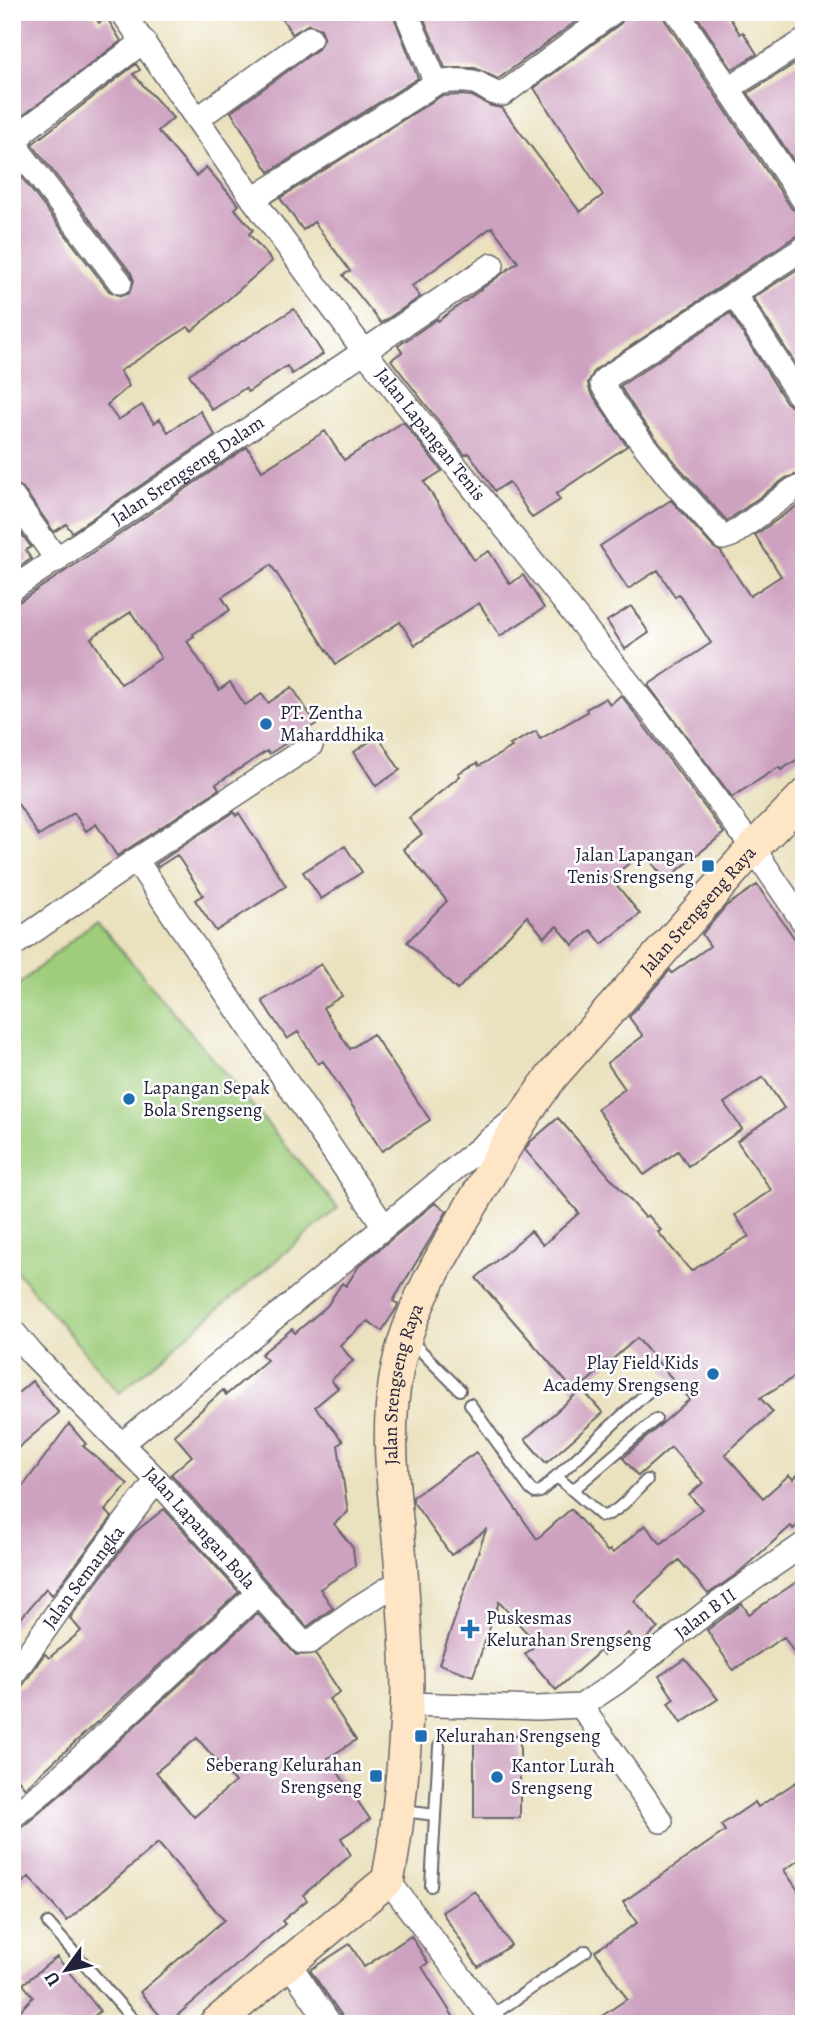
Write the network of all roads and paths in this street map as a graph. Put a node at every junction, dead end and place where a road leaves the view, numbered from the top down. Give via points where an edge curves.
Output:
1 (122, 12) edge
2 (406, 12) edge
3 (613, 12) edge
4 (677, 12) edge
5 (310, 38) dead end
6 (144, 41) junction
7 (804, 41) edge
8 (436, 83) junction
9 (729, 88) junction
10 (197, 119) junction
11 (253, 199) junction
12 (804, 201) edge
13 (804, 248) edge
14 (492, 265) dead end
15 (121, 282) dead end
16 (734, 293) junction
17 (364, 351) junction
18 (798, 394) dead end
19 (804, 486) edge
20 (12, 496) edge
21 (57, 559) junction
22 (12, 589) edge
23 (311, 745) dead end
24 (804, 796) edge
25 (753, 848) junction
26 (135, 860) junction
27 (804, 923) edge
28 (12, 946) edge
29 (526, 1110) junction
30 (384, 1226) junction
31 (12, 1330) edge
32 (405, 1336) junction
33 (653, 1387) dead end
34 (460, 1390) dead end
35 (470, 1404) dead end
36 (656, 1419) dead end
37 (122, 1444) junction
38 (556, 1476) junction
39 (157, 1480) junction
40 (646, 1480) dead end
41 (573, 1490) junction
42 (804, 1544) edge
43 (402, 1580) junction
44 (257, 1594) junction
45 (12, 1676) edge
46 (407, 1704) junction
47 (581, 1706) junction
48 (439, 1746) dead end
49 (400, 1811) junction
50 (435, 1815) junction
51 (12, 1817) edge
52 (661, 1821) dead end
53 (388, 1880) junction
54 (430, 1886) dead end
55 (48, 1923) dead end
56 (586, 1951) dead end
57 (288, 1962) junction
58 (494, 2020) edge
59 (137, 2024) edge
60 (215, 2024) edge
61 (330, 2024) edge

1 - 6 street, Jalan Lapangan Tenis
2 - 8 street
3 - 8 street via 503,94 467,81
4 - 9 street
5 - 10 street
6 - 10 street, Jalan Lapangan Tenis
6 - 15 street via 16,141
7 - 9 street
8 - 11 street
9 - 12 street
10 - 11 street, Jalan Lapangan Tenis
11 - 17 street, Jalan Lapangan Tenis
13 - 16 street
14 - 17 street, Jalan Srengseng Dalam
16 - 18 street
16 - 19 street via 606,377 603,387 668,477 723,538
17 - 21 street, Jalan Srengseng Dalam
17 - 25 street, Jalan Lapangan Tenis via 656,717
20 - 21 street
21 - 22 street, Jalan Srengseng Dalam
23 - 26 street
24 - 25 main road, Jalan Srengseng Raya
25 - 27 street, Jalan Lapangan Tenis
25 - 29 main road, Jalan Srengseng Raya
26 - 28 street
26 - 30 street
29 - 30 street
29 - 32 main road, Jalan Srengseng Raya via 441,1257
30 - 37 street
31 - 37 street, Jalan Lapangan Bola
32 - 34 lane
32 - 43 main road, Jalan Srengseng Raya via 390,1431
33 - 38 lane
35 - 38 lane via 530,1489 540,1492
36 - 41 lane
37 - 39 street, Jalan Lapangan Bola
38 - 41 lane
39 - 44 street, Jalan Lapangan Bola
39 - 45 street, Jalan Semangka
40 - 41 lane via 609,1516 602,1516
42 - 47 street, Jalan B II
43 - 44 street, Jalan Lapangan Bola via 310,1642 295,1637
43 - 46 main road, Jalan Srengseng Raya
44 - 51 street
46 - 47 street
46 - 49 main road, Jalan Srengseng Raya
47 - 52 street
48 - 50 lane
49 - 50 lane
49 - 53 main road, Jalan Srengseng Raya
50 - 54 lane
53 - 57 main road
53 - 58 street
55 - 59 lane
56 - 58 lane
57 - 60 main road
57 - 61 street

